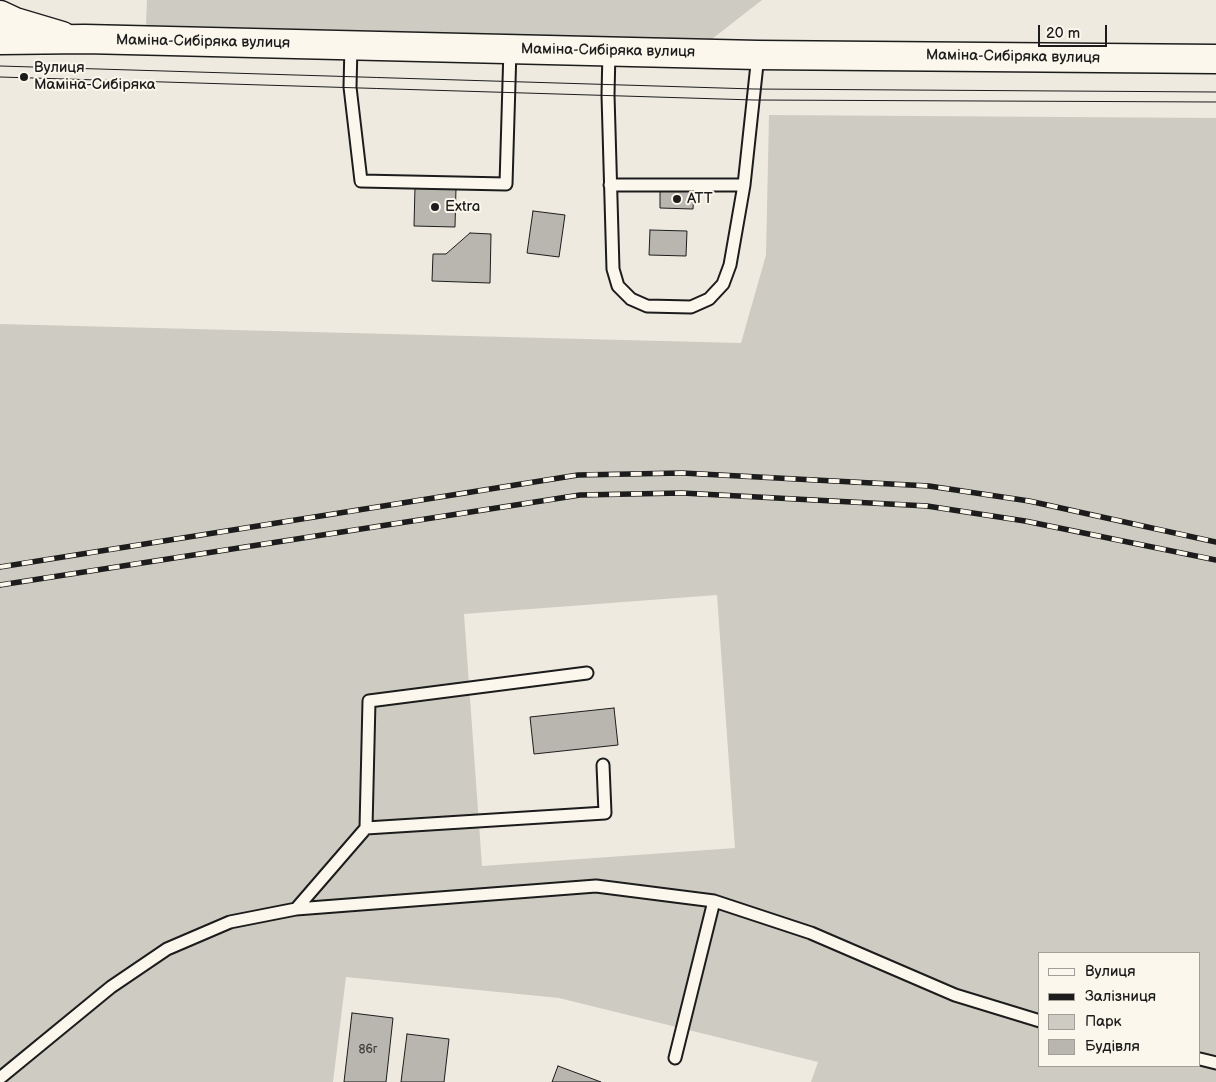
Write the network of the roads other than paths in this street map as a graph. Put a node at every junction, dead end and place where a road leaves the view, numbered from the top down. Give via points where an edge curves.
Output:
1 (0, 15) edge
2 (85, 39) junction
3 (0, 40) edge
4 (351, 45) junction
5 (510, 49) junction
6 (609, 51) junction
7 (758, 55) junction
8 (1216, 59) edge
9 (610, 185) junction
10 (744, 185) junction
11 (587, 673) dead end
12 (603, 766) dead end
13 (366, 828) junction
14 (714, 901) junction
15 (296, 908) junction
16 (1038, 1020) edge
17 (675, 1058) dead end
18 (1201, 1060) edge
19 (1216, 1063) edge
20 (0, 1078) edge

1 - 2 main road via 52,35
2 - 3 main road, Маміна-Сибіряка вулиця
2 - 4 main road, Маміна-Сибіряка вулиця
4 - 5 main road, Маміна-Сибіряка вулиця
4 - 5 lane via 350,88 361,181 506,184
5 - 6 main road, Маміна-Сибіряка вулиця
6 - 7 main road, Маміна-Сибіряка вулиця
6 - 9 lane
7 - 8 main road, Маміна-Сибіряка вулиця
7 - 10 lane
9 - 10 lane
9 - 10 lane via 613,269 618,286 631,299 647,306 691,307 709,298 723,284 730,265
11 - 13 lane via 369,701
12 - 13 lane via 605,813
13 - 15 lane
14 - 15 lane via 596,886
14 - 16 lane via 810,933 955,995
14 - 17 lane
15 - 20 lane via 230,922 167,949 111,987
18 - 19 lane

